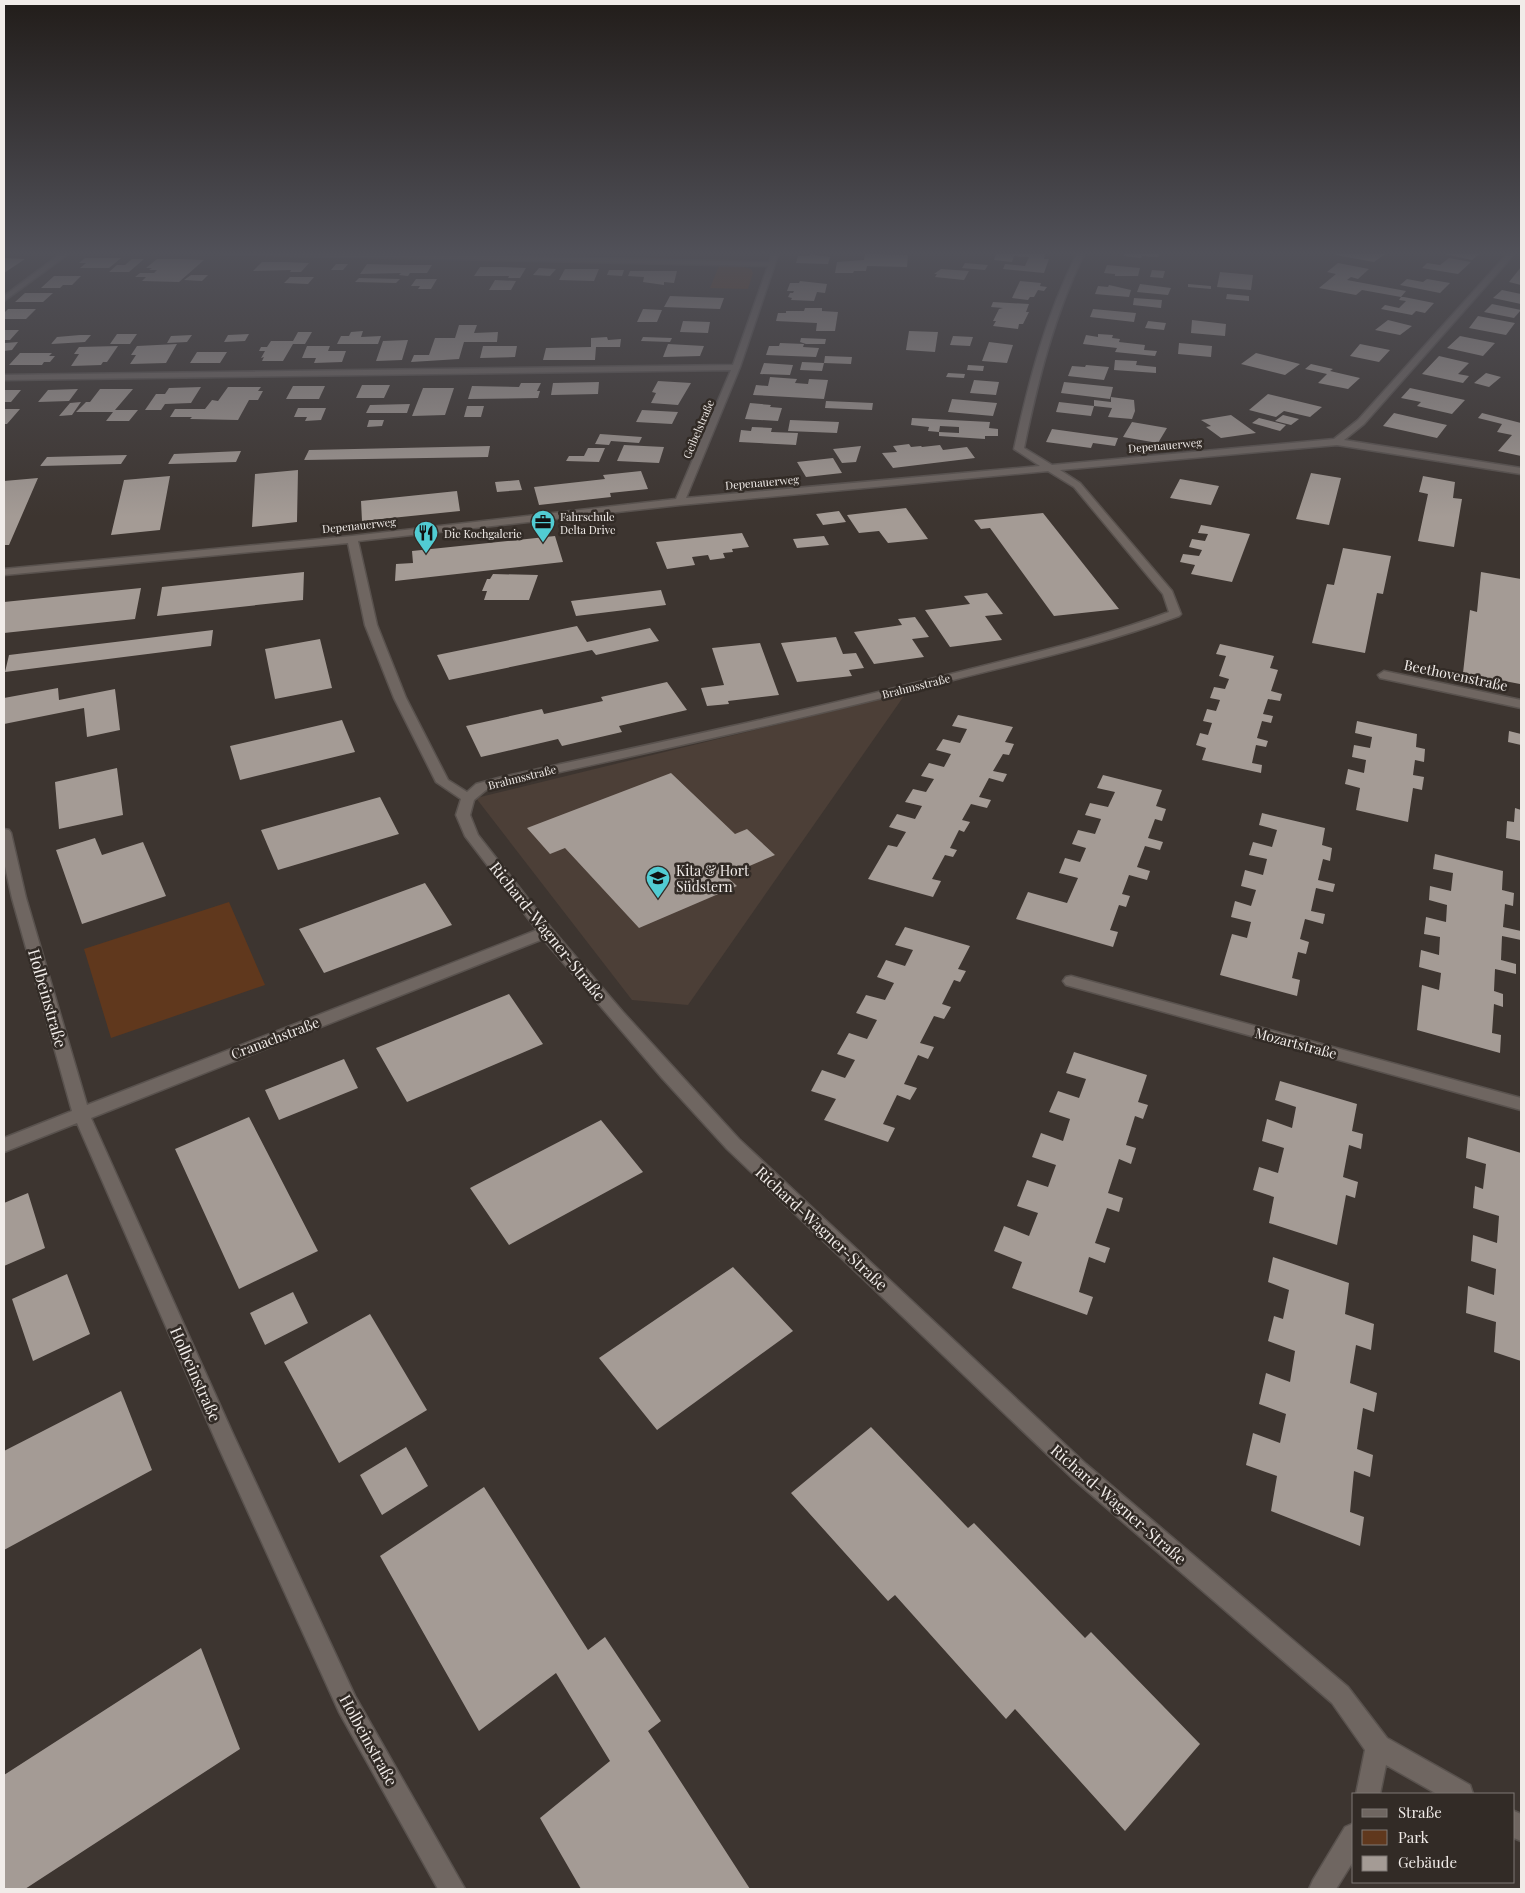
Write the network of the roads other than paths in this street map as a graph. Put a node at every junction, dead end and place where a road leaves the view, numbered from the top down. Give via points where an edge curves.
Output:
1 (745, 340) edge
2 (1045, 340) edge
3 (1434, 340) edge
4 (736, 367) junction
5 (4, 377) edge
6 (1337, 442) junction
7 (1050, 468) junction
8 (1521, 471) edge
9 (680, 502) junction
10 (352, 539) junction
11 (4, 572) edge
12 (1384, 676) dead end
13 (1521, 704) edge
14 (468, 798) junction
15 (4, 833) edge
16 (546, 932) junction
17 (1071, 981) dead end
18 (1521, 1104) edge
19 (81, 1114) junction
20 (4, 1145) edge
21 (1378, 1747) junction
22 (1368, 1793) edge
23 (1459, 1793) edge
24 (1352, 1839) edge
25 (452, 1889) edge
26 (1322, 1889) edge

1 - 4 street, Geibelstraße
2 - 7 street via 1019,449
3 - 6 street via 1361,422
4 - 5 street
4 - 9 street, Geibelstraße
6 - 7 street, Depenauerweg
6 - 8 street, Depenauerweg
7 - 9 street, Depenauerweg
7 - 14 street, Brahmsstraße via 1077,486 1168,594 1175,614 1088,642 920,686 502,780 481,788
9 - 10 street, Depenauerweg
10 - 11 street, Depenauerweg
10 - 14 street via 371,625 400,698 444,782
12 - 13 street, Beethovenstraße
14 - 16 street, Richard-Wagner-Straße via 463,815 472,836
15 - 19 street, Holbeinstraße via 19,898
16 - 19 street, Cranachstraße
16 - 21 street, Richard-Wagner-Straße via 733,1144 1079,1472 1340,1695
17 - 18 street, Mozartstraße
19 - 20 street, Cranachstraße
19 - 25 street, Holbeinstraße via 226,1441 348,1704
21 - 22 street
21 - 23 street, Richard-Wagner-Straße
24 - 26 street

